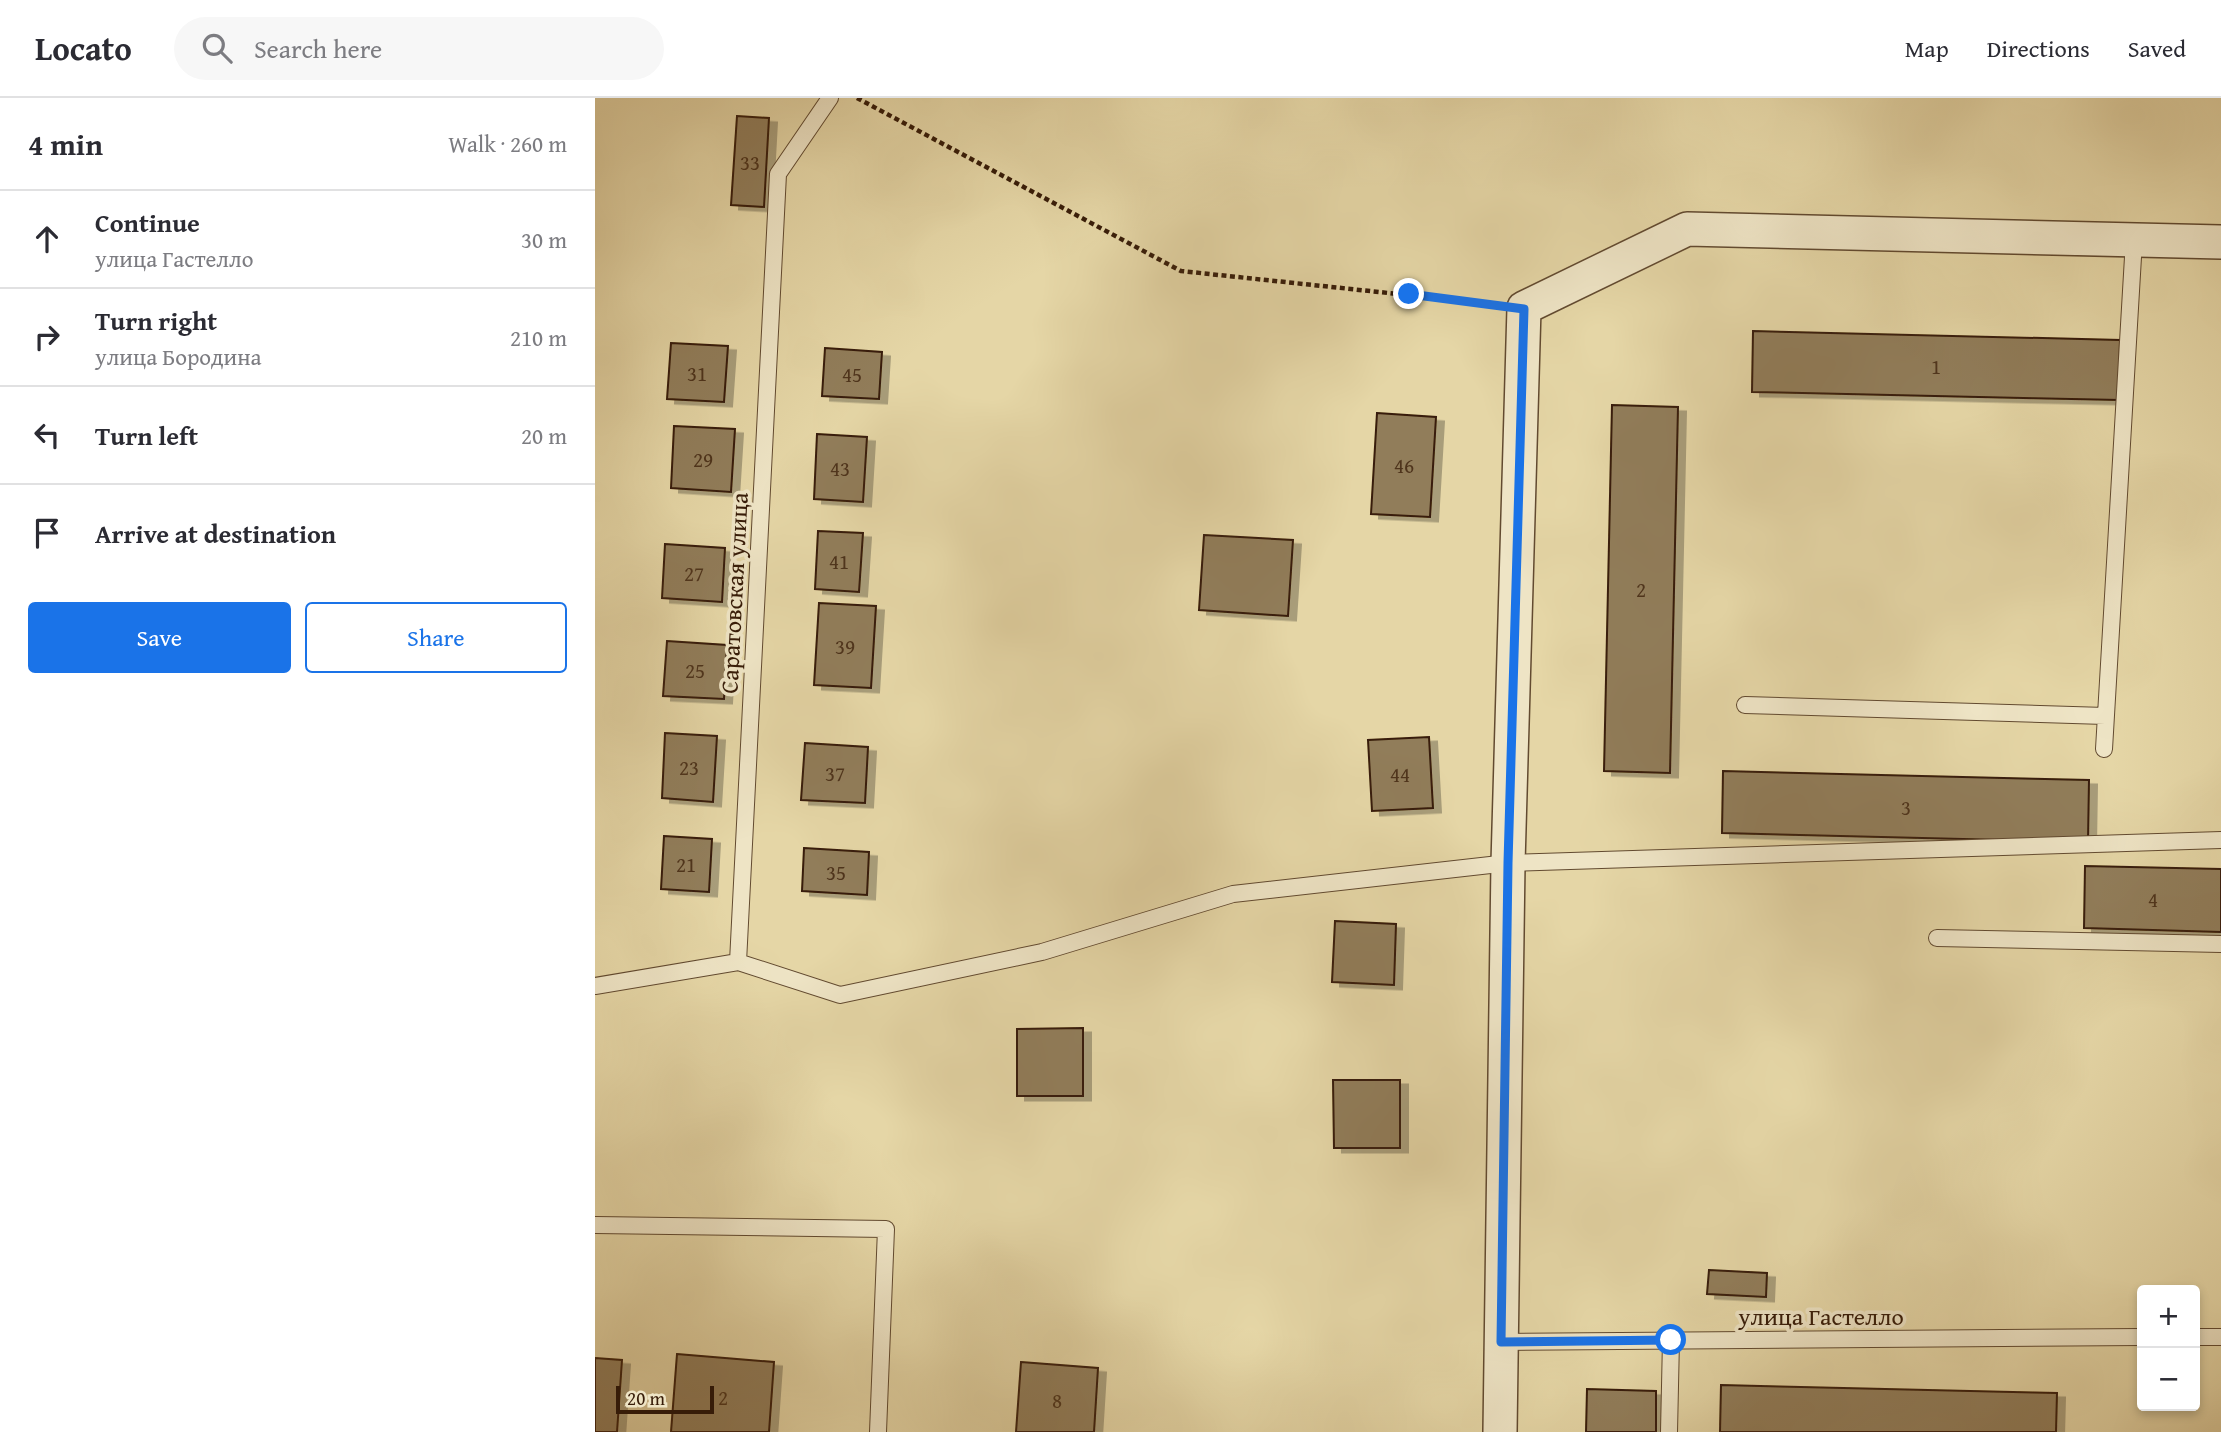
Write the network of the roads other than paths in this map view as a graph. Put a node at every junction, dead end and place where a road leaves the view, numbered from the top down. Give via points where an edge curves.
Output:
1 (830, 98) edge
2 (2134, 240) junction
3 (2221, 242) edge
4 (1745, 705) dead end
5 (2105, 716) junction
6 (2103, 748) dead end
7 (2221, 840) edge
8 (1508, 863) junction
9 (1937, 938) dead end
10 (2221, 944) edge
11 (738, 962) junction
12 (595, 986) edge
13 (595, 1225) edge
14 (2137, 1337) edge
15 (2200, 1337) edge
16 (2221, 1337) edge
17 (1671, 1340) junction
18 (1501, 1342) junction
19 (878, 1432) edge
20 (1500, 1432) edge
21 (1669, 1432) edge

1 - 11 lane, Саратовская улица via 778,174
2 - 3 street
2 - 5 lane
2 - 8 street via 1687,229 1524,309
4 - 5 lane
5 - 6 lane
7 - 8 lane
8 - 11 lane via 1233,894 1042,952 840,995
8 - 18 street
9 - 10 lane
11 - 12 lane
13 - 19 lane via 886,1229
14 - 17 lane, улица Гастелло
15 - 16 lane
17 - 18 lane, улица Гастелло
17 - 21 lane
18 - 20 street

